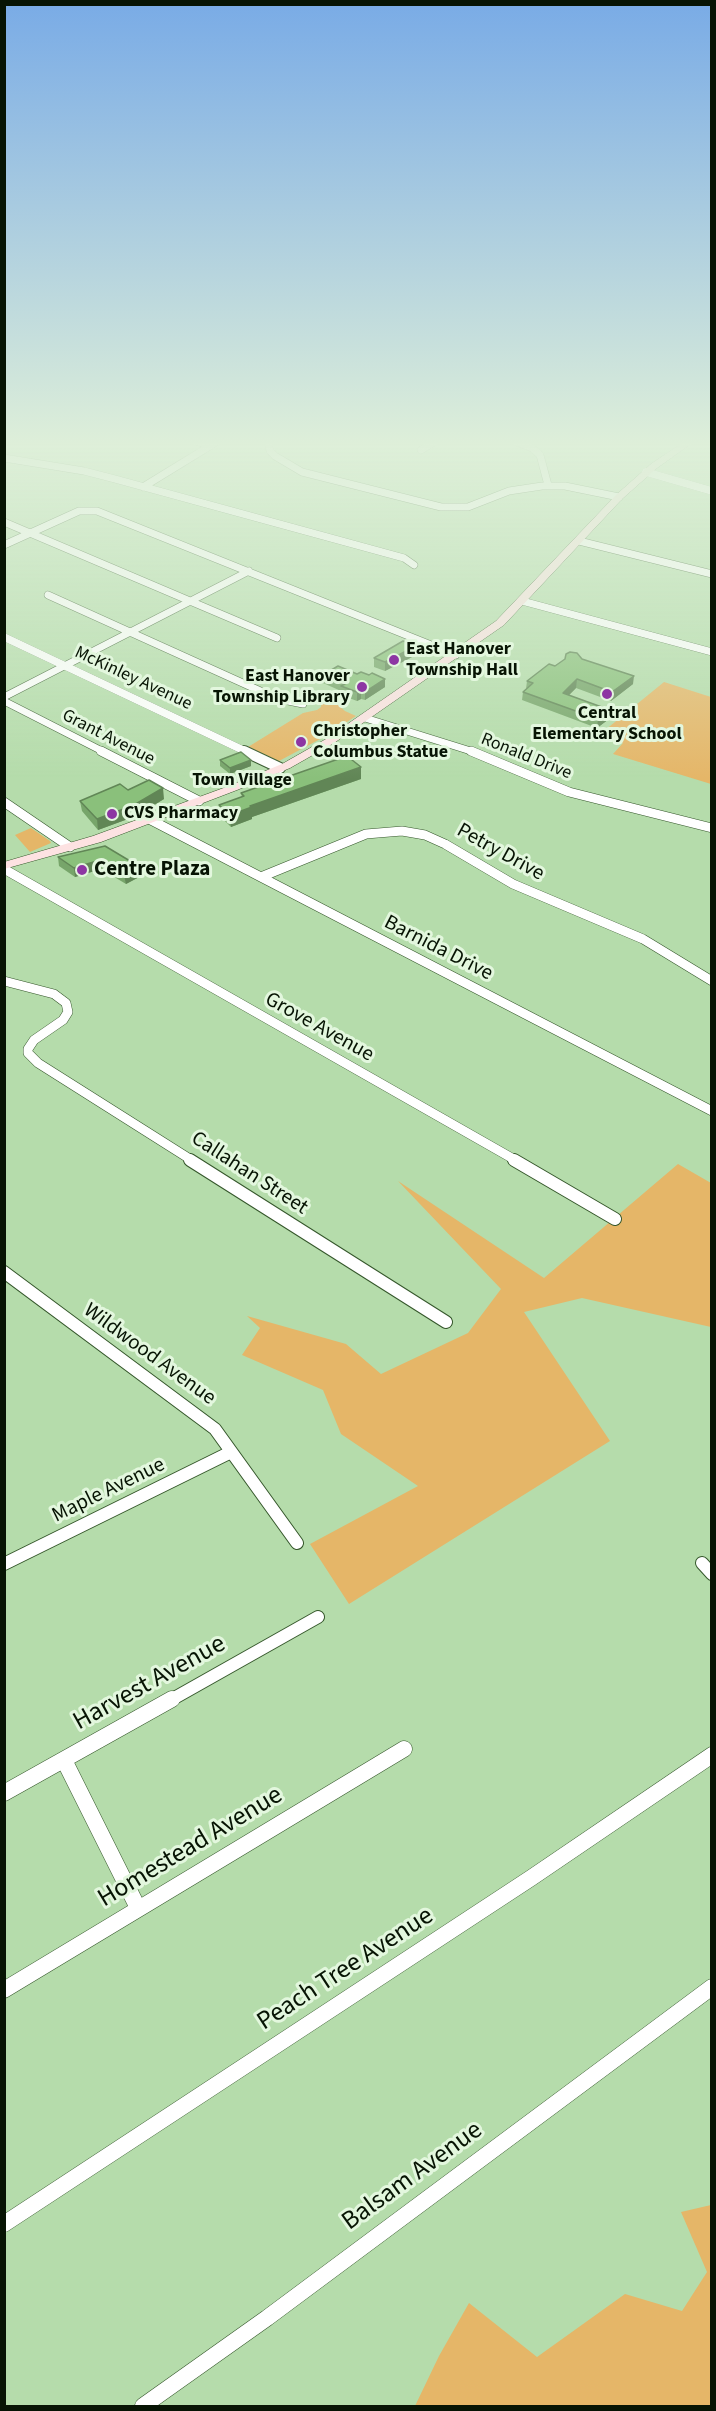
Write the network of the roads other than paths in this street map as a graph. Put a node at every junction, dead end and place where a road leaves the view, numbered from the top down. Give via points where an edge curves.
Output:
1 (81, 554) edge
2 (206, 554) edge
3 (388, 554) edge
4 (567, 554) edge
5 (629, 554) edge
6 (414, 565) dead end
7 (249, 571) junction
8 (711, 574) edge
9 (48, 595) dead end
10 (192, 601) junction
11 (522, 601) junction
12 (130, 631) junction
13 (4, 637) edge
14 (277, 638) dead end
15 (711, 652) edge
16 (456, 655) junction
17 (64, 665) junction
18 (4, 697) edge
19 (4, 701) edge
20 (303, 704) dead end
21 (365, 718) junction
22 (280, 768) junction
23 (199, 801) junction
24 (4, 802) edge
25 (149, 819) junction
26 (711, 828) edge
27 (70, 847) junction
28 (4, 867) edge
29 (261, 877) junction
30 (4, 981) edge
31 (711, 981) edge
32 (711, 1111) edge
33 (615, 1219) dead end
34 (4, 1272) edge
35 (446, 1322) dead end
36 (231, 1452) junction
37 (297, 1543) dead end
38 (702, 1563) dead end
39 (4, 1564) edge
40 (711, 1574) edge
41 (318, 1617) dead end
42 (404, 1749) dead end
43 (711, 1755) edge
44 (64, 1760) junction
45 (4, 1793) edge
46 (138, 1908) junction
47 (711, 1987) edge
48 (4, 1990) edge
49 (4, 2224) edge
50 (142, 2406) edge

1 - 10 street
2 - 7 street
3 - 6 street
4 - 11 main road
5 - 8 street
7 - 10 street
7 - 16 street
9 - 12 street
10 - 12 street
10 - 14 street
11 - 15 street
11 - 16 main road via 484,636
12 - 17 street
12 - 20 street via 278,699
13 - 17 street, McKinley Avenue
16 - 21 main road
17 - 18 street
17 - 22 street, McKinley Avenue
19 - 23 street, Grant Avenue
21 - 22 main road
21 - 26 street, Ronald Drive via 469,750 569,792
22 - 23 main road
23 - 25 main road
24 - 27 street
25 - 27 main road
25 - 29 street, Barnida Drive
27 - 28 main road
28 - 33 street, Grove Avenue
29 - 31 street, Petry Drive via 366,834 396,831 425,835 513,884 643,939
29 - 32 street, Barnida Drive
30 - 35 street, Callahan Street via 54,994 68,1007 63,1020 31,1042 31,1057
34 - 36 street, Wildwood Avenue via 199,1415
36 - 37 street, Wildwood Avenue
36 - 39 street, Maple Avenue
38 - 40 street
41 - 44 street, Harvest Avenue
42 - 46 street, Homestead Avenue
43 - 49 street, Peach Tree Avenue
44 - 45 street, Harvest Avenue
44 - 46 street
46 - 48 street, Homestead Avenue
47 - 50 street, Balsam Avenue via 267,2318

